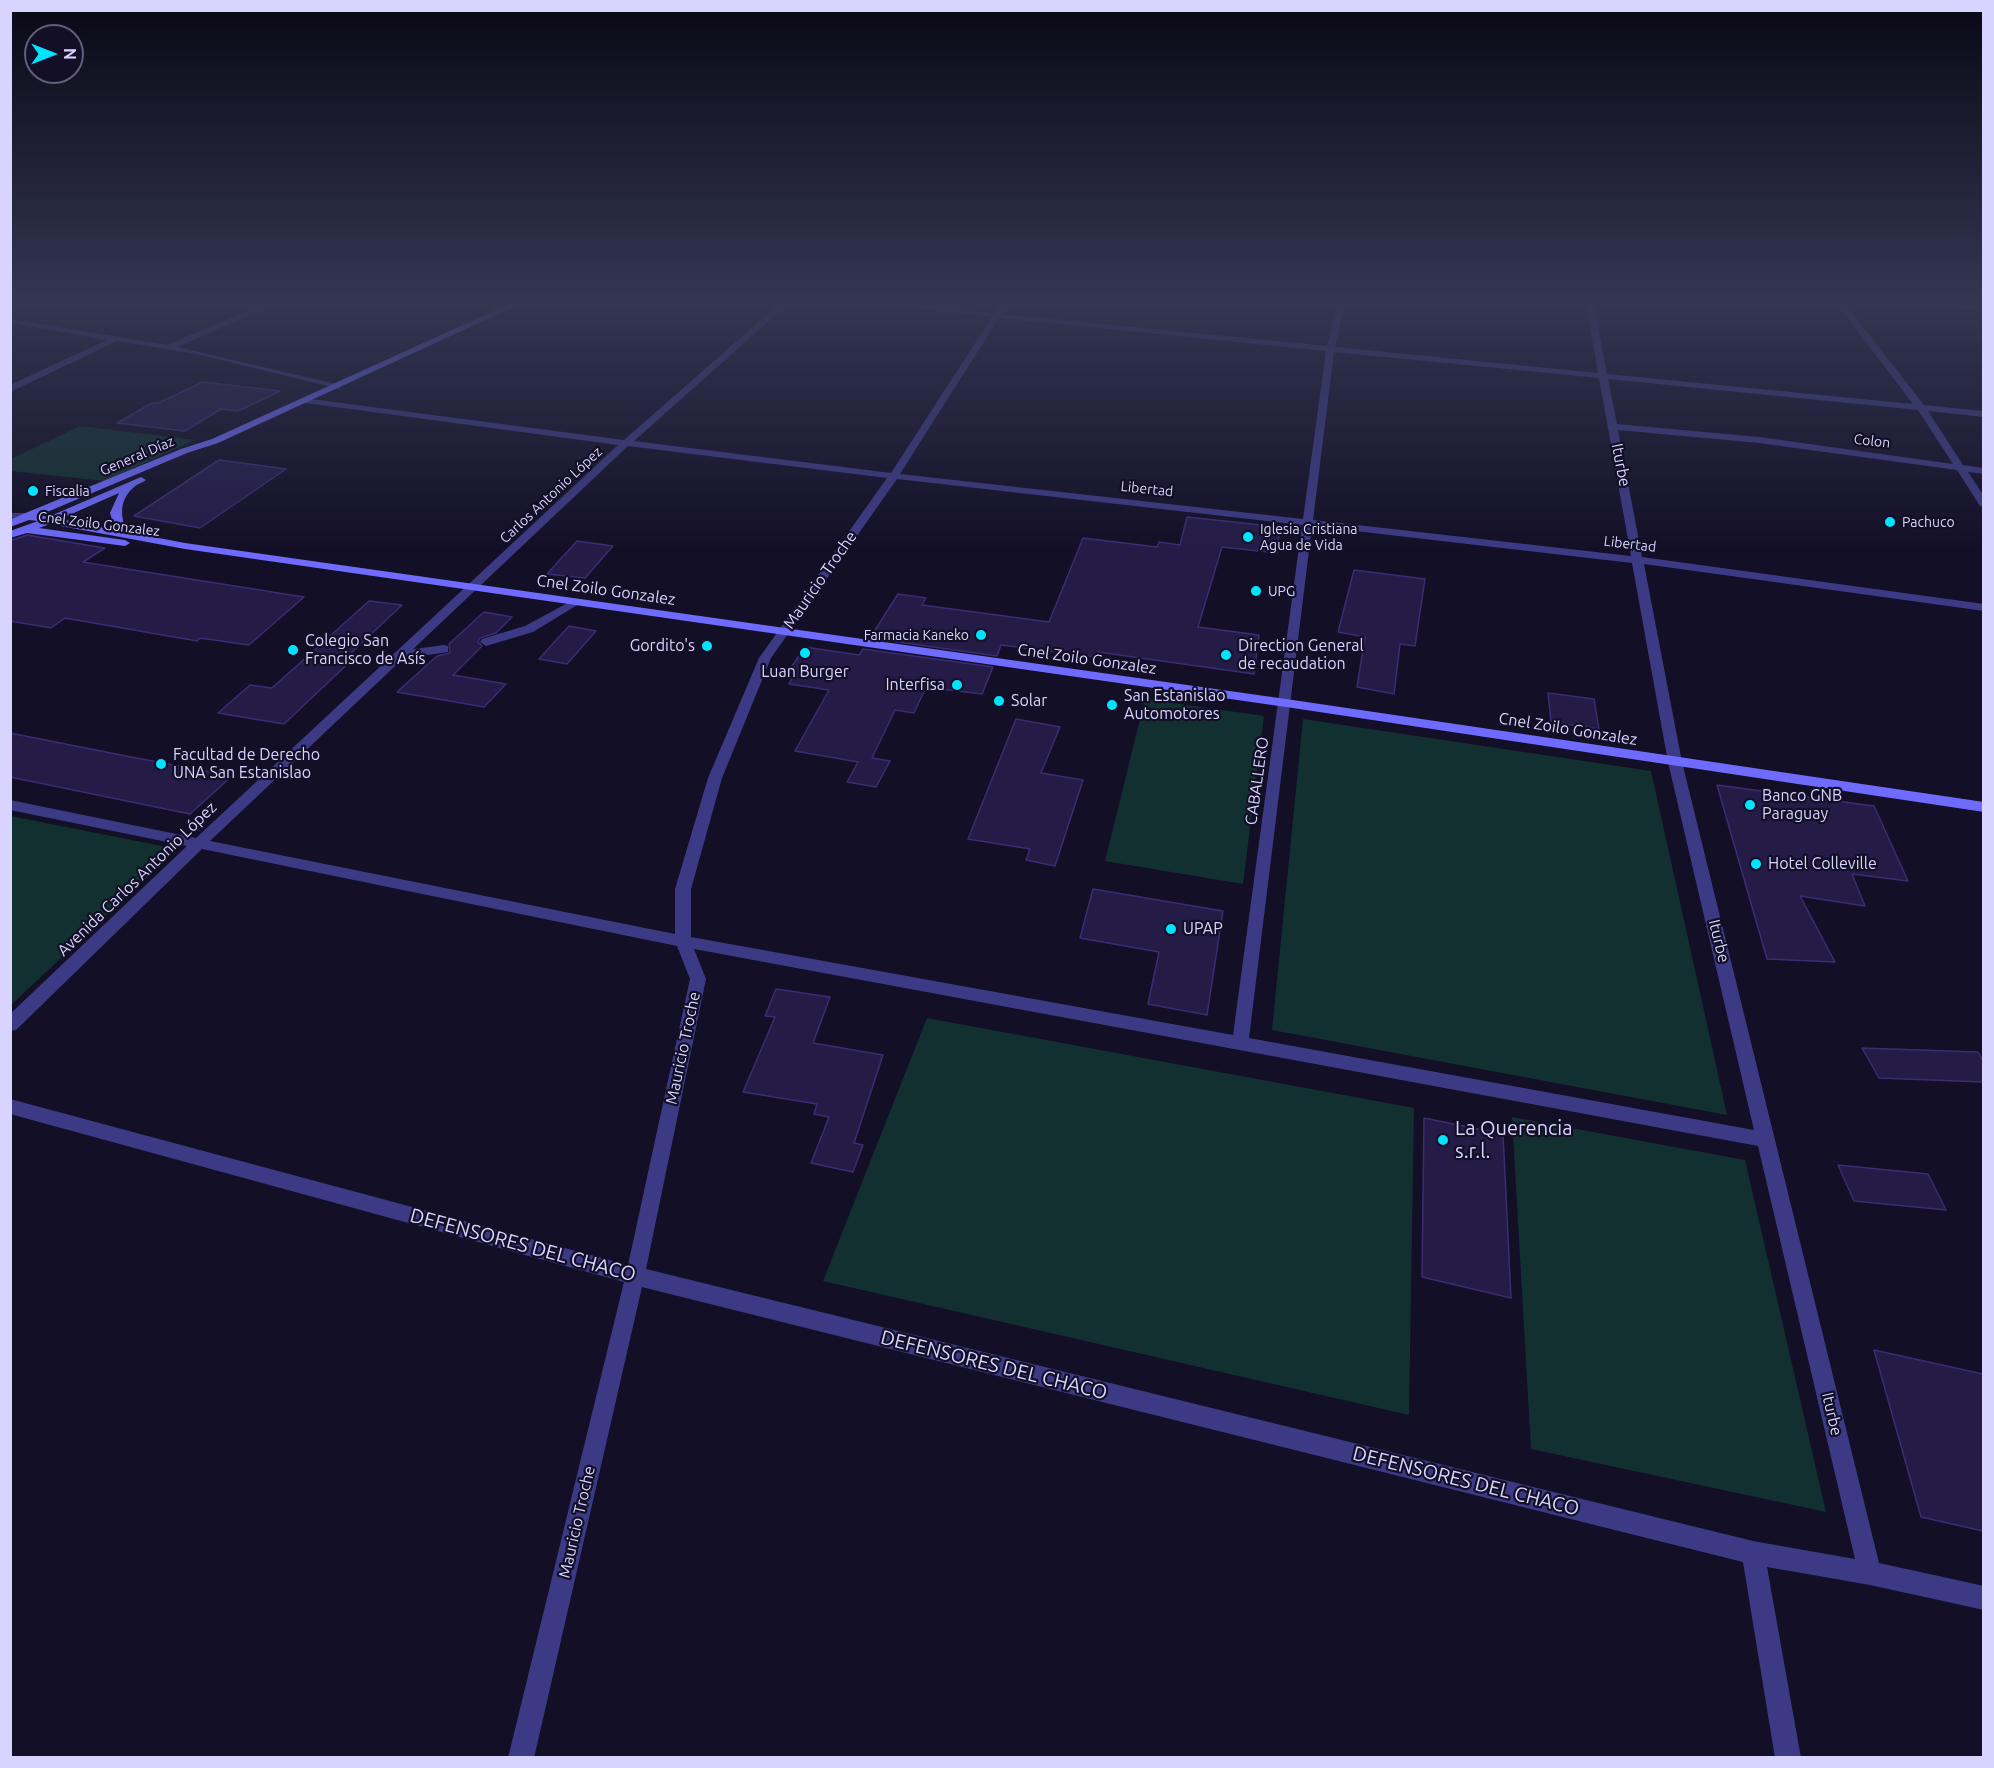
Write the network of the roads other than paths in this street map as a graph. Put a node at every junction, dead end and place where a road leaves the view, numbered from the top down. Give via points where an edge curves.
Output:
1 (337, 387) edge
2 (690, 387) edge
3 (951, 387) edge
4 (1325, 387) edge
5 (1606, 387) edge
6 (1694, 387) edge
7 (1904, 387) edge
8 (306, 400) junction
9 (1921, 408) junction
10 (1983, 414) edge
11 (1614, 427) junction
12 (215, 441) junction
13 (626, 443) junction
14 (1959, 467) junction
15 (1983, 471) edge
16 (894, 476) junction
17 (131, 484) junction
18 (1983, 504) edge
19 (10, 516) edge
20 (27, 516) junction
21 (50, 520) junction
22 (1308, 523) junction
23 (10, 525) edge
24 (27, 530) junction
25 (122, 533) junction
26 (10, 535) edge
27 (185, 546) junction
28 (1639, 560) junction
29 (472, 587) junction
30 (575, 602) junction
31 (1983, 608) edge
32 (782, 632) junction
33 (486, 642) dead end
34 (444, 649) dead end
35 (400, 654) junction
36 (1286, 703) junction
37 (1675, 762) junction
38 (10, 805) edge
39 (1983, 807) edge
40 (200, 842) junction
41 (683, 941) junction
42 (10, 1025) edge
43 (1240, 1043) junction
44 (10, 1107) edge
45 (1767, 1140) junction
46 (635, 1276) junction
47 (1753, 1553) junction
48 (1870, 1574) junction
49 (1983, 1598) edge
50 (521, 1758) edge
51 (1788, 1758) edge

1 - 8 main road
2 - 13 street, Carlos Antonio López
3 - 16 street, Mauricio Troche
4 - 22 street, CABALLERO
5 - 11 street, Iturbe
6 - 9 street
7 - 9 street
8 - 12 main road
8 - 13 street, Libertad
9 - 10 street
9 - 14 street
11 - 14 street, Colon via 1759,440
11 - 28 street, Iturbe
12 - 17 main road, General Díaz
12 - 20 main road, General Díaz
13 - 16 street, Libertad
13 - 29 street, Carlos Antonio López
14 - 15 street, Colon
14 - 18 street
16 - 22 street, Libertad
16 - 32 street, Mauricio Troche
17 - 21 main road, General Díaz
17 - 25 main road via 115,507
19 - 20 street
20 - 21 main road, Cnel Zoilo Gonzalez
20 - 23 main road, General Díaz
21 - 24 main road, General Díaz
21 - 25 main road, Cnel Zoilo Gonzalez
22 - 28 street, Libertad
22 - 36 street, CABALLERO
23 - 24 main road, Cnel Zoilo Gonzalez
24 - 26 main road, General Díaz
24 - 27 main road, Cnel Zoilo Gonzalez via 141,545
25 - 27 main road, Cnel Zoilo Gonzalez
27 - 29 main road, Cnel Zoilo Gonzalez
28 - 31 street, Libertad
28 - 37 street, Iturbe
29 - 30 main road, Cnel Zoilo Gonzalez
29 - 35 street, Avenida Carlos Antonio López
30 - 32 main road, Cnel Zoilo Gonzalez
30 - 33 street via 529,629
32 - 36 main road, Cnel Zoilo Gonzalez
32 - 41 street, Mauricio Troche via 765,658 715,778 683,889
34 - 35 street
35 - 40 street, Avenida Carlos Antonio López
36 - 37 main road, Cnel Zoilo Gonzalez
36 - 43 street, CABALLERO
37 - 39 main road, Cnel Zoilo Gonzalez
37 - 45 street, Iturbe
38 - 40 street
40 - 41 street
40 - 42 street, Avenida Carlos Antonio López
41 - 43 street
41 - 46 street, Mauricio Troche via 698,980
43 - 45 street
44 - 46 street, DEFENSORES DEL CHACO
45 - 48 street, Iturbe
46 - 47 street, DEFENSORES DEL CHACO
46 - 50 street, Mauricio Troche
47 - 48 street, DEFENSORES DEL CHACO
47 - 51 street
48 - 49 street, DEFENSORES DEL CHACO

